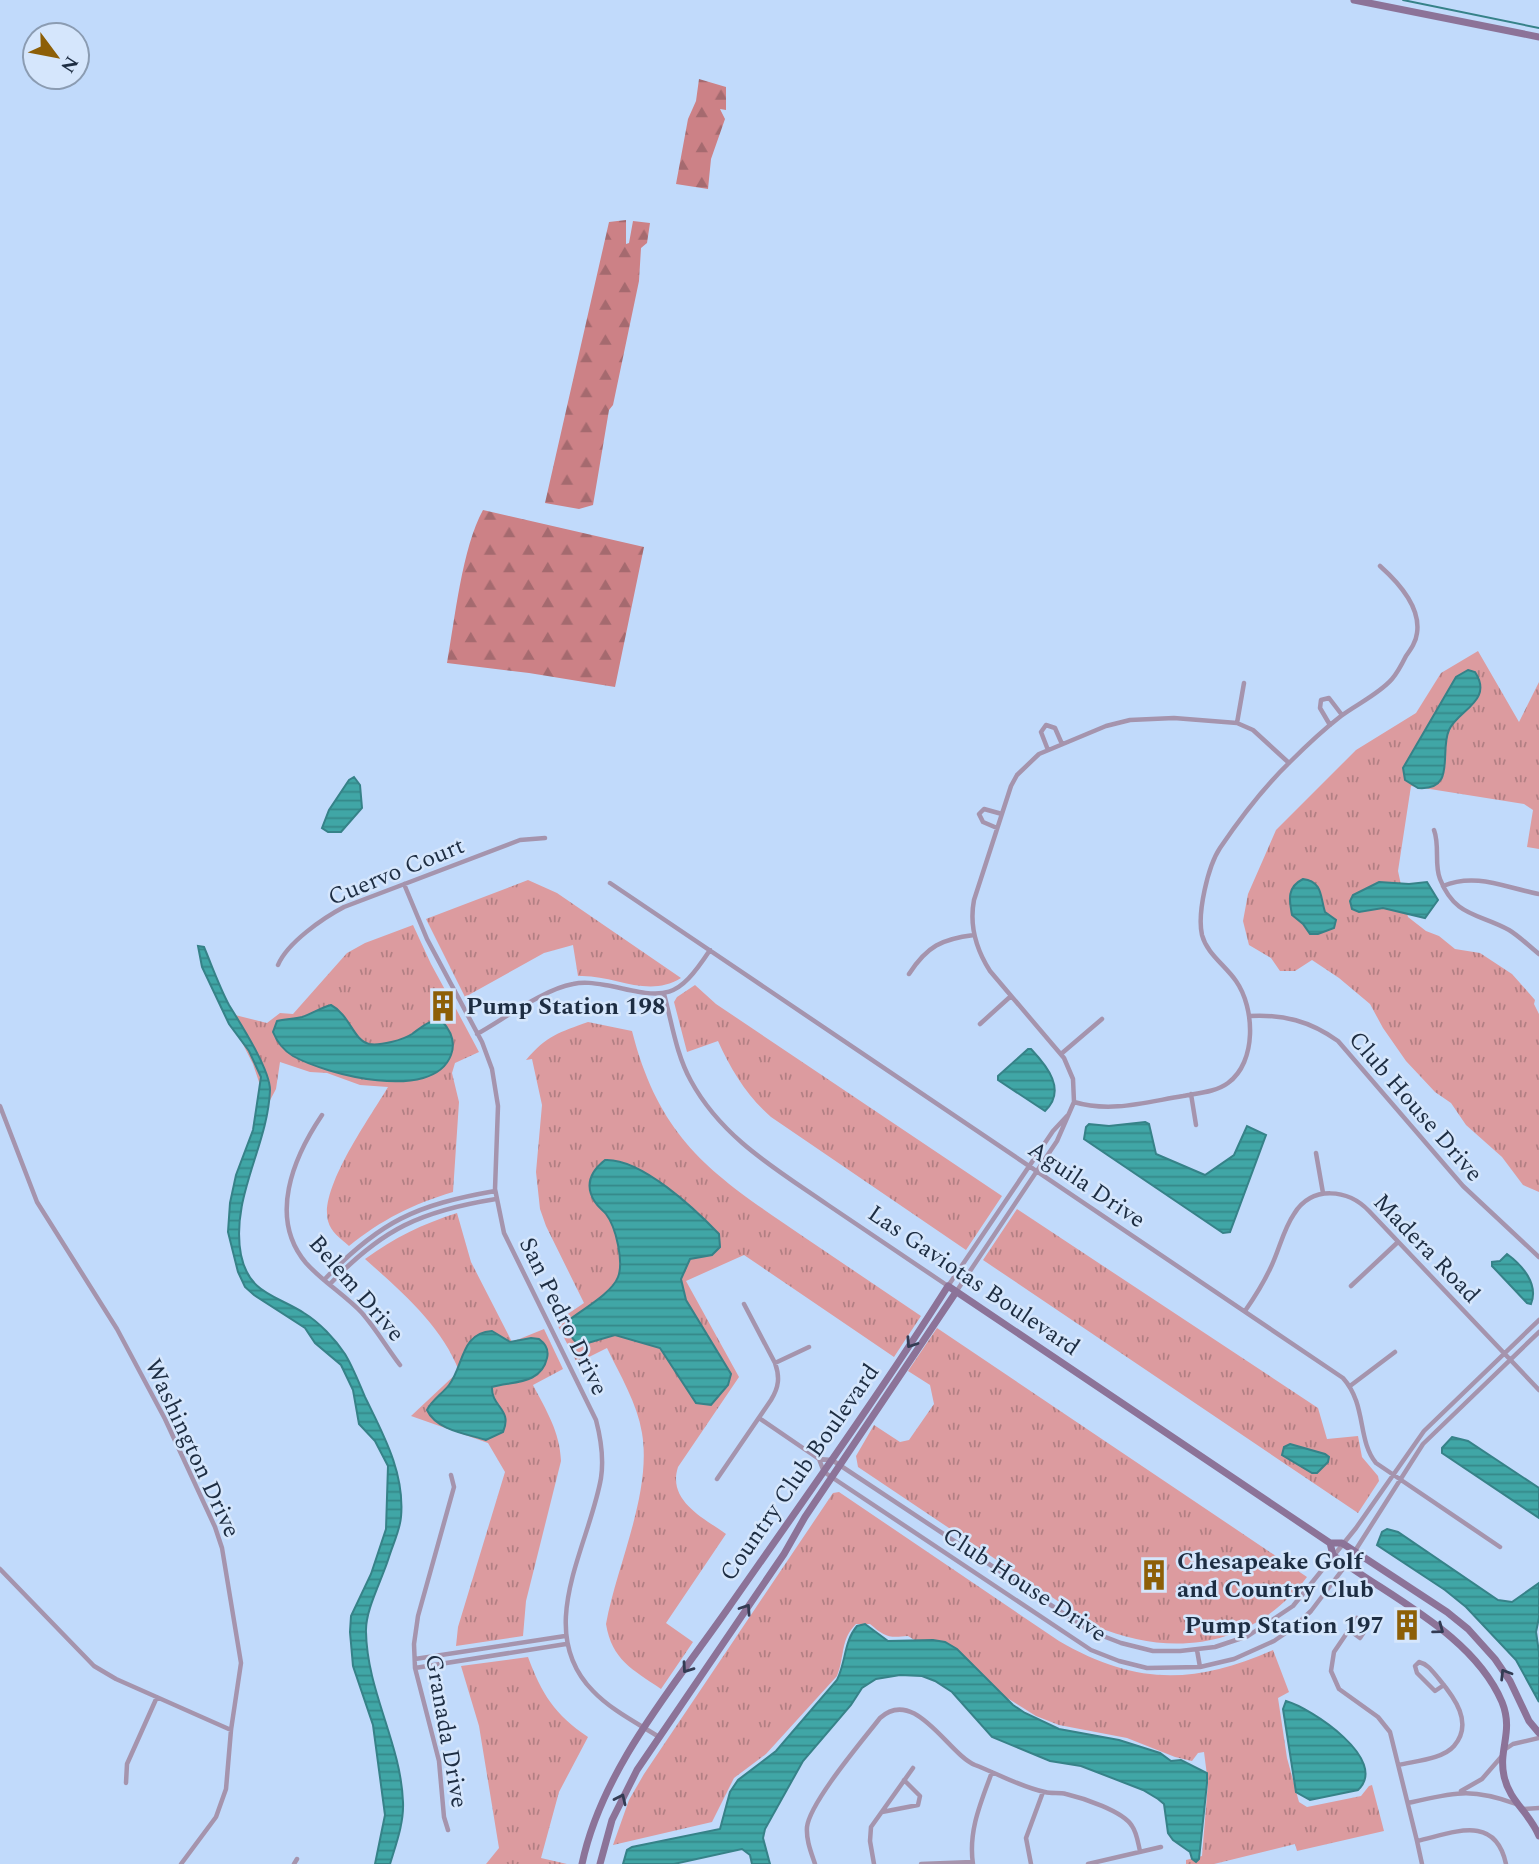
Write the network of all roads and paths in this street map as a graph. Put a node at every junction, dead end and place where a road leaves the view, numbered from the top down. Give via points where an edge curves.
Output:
1 (1354, 0) edge
2 (1539, 37) edge
3 (1380, 566) dead end
4 (1244, 682) dead end
5 (1342, 715) junction
6 (1237, 723) junction
7 (1330, 725) junction
8 (1062, 744) junction
9 (1048, 750) junction
10 (1289, 762) junction
11 (1002, 814) junction
12 (997, 828) junction
13 (1434, 830) dead end
14 (545, 838) dead end
15 (610, 883) dead end
16 (404, 884) junction
17 (1443, 886) junction
18 (1539, 894) edge
19 (974, 935) junction
20 (710, 950) junction
21 (1539, 954) edge
22 (278, 965) dead end
23 (909, 974) dead end
24 (664, 994) junction
25 (1011, 996) junction
26 (1249, 1016) junction
27 (1101, 1018) dead end
28 (981, 1024) dead end
29 (477, 1034) junction
30 (1061, 1055) junction
31 (1191, 1094) junction
32 (1074, 1101) junction
33 (0, 1106) edge
34 (1070, 1112) junction
35 (322, 1115) dead end
36 (1196, 1125) dead end
37 (1316, 1153) dead end
38 (1029, 1166) junction
39 (1037, 1171) junction
40 (495, 1191) junction
41 (1323, 1194) junction
42 (496, 1199) junction
43 (1398, 1241) junction
44 (1539, 1257) edge
45 (324, 1280) junction
46 (330, 1284) junction
47 (948, 1286) junction
48 (1351, 1286) dead end
49 (956, 1292) junction
50 (744, 1304) dead end
51 (1244, 1311) junction
52 (1539, 1321) edge
53 (1539, 1332) edge
54 (809, 1347) dead end
55 (1395, 1352) dead end
56 (1504, 1353) junction
57 (1510, 1359) junction
58 (775, 1363) junction
59 (400, 1365) dead end
60 (1350, 1386) junction
61 (1539, 1390) edge
62 (759, 1418) junction
63 (819, 1459) junction
64 (832, 1460) junction
65 (840, 1465) junction
66 (824, 1472) junction
67 (1392, 1474) junction
68 (451, 1475) dead end
69 (832, 1477) junction
70 (717, 1479) dead end
71 (1399, 1479) junction
72 (1329, 1543) junction
73 (1342, 1543) junction
74 (1500, 1547) dead end
75 (1354, 1552) junction
76 (1333, 1555) junction
77 (1346, 1565) junction
78 (0, 1569) edge
79 (1349, 1630) junction
80 (565, 1636) junction
81 (566, 1644) junction
82 (1197, 1650) junction
83 (415, 1659) junction
84 (1200, 1667) junction
85 (415, 1668) junction
86 (1444, 1685) junction
87 (157, 1697) junction
88 (645, 1728) junction
89 (231, 1730) junction
90 (1539, 1736) edge
91 (659, 1737) junction
92 (1503, 1753) junction
93 (1399, 1765) junction
94 (913, 1768) dead end
95 (992, 1772) junction
96 (904, 1780) junction
97 (126, 1783) dead end
98 (1043, 1792) junction
99 (1458, 1792) junction
100 (1408, 1803) junction
101 (1518, 1806) junction
102 (1539, 1808) edge
103 (881, 1812) junction
104 (448, 1830) dead end
105 (1539, 1836) edge
106 (1417, 1841) junction
107 (1161, 1847) dead end
108 (1140, 1851) junction
109 (973, 1863) edge
110 (181, 1864) edge
111 (582, 1864) edge
112 (600, 1864) edge
113 (815, 1864) edge
114 (874, 1864) edge
115 (921, 1864) edge
116 (1031, 1864) edge
117 (1088, 1864) edge
118 (1422, 1864) edge
119 (1506, 1864) edge

1 - 2 street
3 - 5 street via 1398,582 1415,613 1417,635 1392,678
4 - 6 street
5 - 7 street
5 - 7 street via 1329,698 1321,700 1320,708
6 - 8 street via 1130,720
6 - 10 street via 1253,730
7 - 10 street
8 - 9 street
8 - 9 street via 1055,728 1046,725 1041,732
9 - 11 street via 1017,775
10 - 26 street via 1259,794 1216,854 1201,913 1204,942 1236,981
11 - 12 street
11 - 12 street via 988,809 979,814 983,822
12 - 19 street via 974,900
13 - 17 street
14 - 16 street, Cuervo Court via 520,840
15 - 20 street, Aguila Drive
16 - 22 street, Cuervo Court via 332,913 288,948
16 - 29 street, San Pedro Drive via 439,964
17 - 18 street via 1473,879
17 - 21 street via 1466,912 1509,930
19 - 23 street via 934,946
19 - 25 street via 990,971
20 - 24 street via 684,984
20 - 38 street, Aguila Drive
24 - 29 street via 571,984
24 - 47 street, Las Gaviotas Boulevard via 686,1070 727,1131 765,1163
25 - 28 street
25 - 30 street
26 - 31 street via 1248,1049 1241,1069 1217,1089
26 - 44 street, Club House Drive via 1296,1019 1338,1041 1463,1186
27 - 30 street
29 - 40 street, San Pedro Drive via 490,1062 497,1098
30 - 32 street via 1073,1079
31 - 32 street via 1112,1108
31 - 36 street
32 - 34 street, Country Club Boulevard
33 - 89 street, Washington Drive via 37,1202 117,1329 215,1527 241,1663
34 - 38 street, Country Club Boulevard
34 - 39 street, Country Club Boulevard
35 - 45 street, Belem Drive via 290,1180 286,1213 299,1252
37 - 41 street
38 - 39 street, Aguila Drive
38 - 47 street, Country Club Boulevard
39 - 49 street, Country Club Boulevard
39 - 51 street, Aguila Drive
40 - 42 street, San Pedro Drive
40 - 45 street via 439,1202 395,1221 356,1248
41 - 43 street, Madera Road via 1359,1201
41 - 51 street via 1293,1214 1270,1269
42 - 46 street via 440,1210 405,1224 369,1246
42 - 80 street, San Pedro Drive via 509,1247 584,1393 601,1441 601,1478 567,1601
43 - 48 street
43 - 56 street, Madera Road
45 - 46 street, Belem Drive
46 - 59 street, Belem Drive via 364,1315
47 - 49 street, Las Gaviotas Boulevard
47 -> 64 street, Country Club Boulevard
49 - 65 street, Country Club Boulevard
49 - 72 street, Las Gaviotas Boulevard
50 - 58 street
51 - 60 street, Aguila Drive
52 - 56 street, Club House Drive
53 - 57 street, Club House Drive
54 - 58 street
55 - 60 street
56 - 57 street, Madera Road
56 - 67 street, Club House Drive via 1423,1432
57 - 61 street, Madera Road
57 - 71 street, Club House Drive via 1423,1444
58 - 62 street via 778,1386
60 - 67 street via 1371,1457
62 - 63 street
62 - 70 street
63 - 64 street
63 - 66 street
64 - 65 street, Club House Drive
64 - 66 street, Country Club Boulevard
65 - 69 street, Country Club Boulevard
65 - 82 street, Club House Drive via 1090,1631 1153,1651
66 - 69 street, Club House Drive
66 -> 88 street, Country Club Boulevard
67 - 71 street
67 - 73 street, Club House Drive
68 - 83 street, Granada Drive via 454,1488 418,1616
69 - 84 street, Club House Drive via 1091,1650 1147,1668
91 -> 69 street, Country Club Boulevard
71 - 74 street
71 - 75 street, Club House Drive
72 - 73 street
72 - 76 street
73 - 75 street
73 - 76 street, Club House Drive
75 - 77 street, Club House Drive
90 -> 75 street via 1510,1681 1468,1629
76 - 77 street
76 - 82 street, Club House Drive via 1283,1614 1248,1636
77 - 84 street, Club House Drive via 1293,1628 1252,1652
77 -> 92 street via 1448,1635 1481,1668 1505,1714
78 - 87 street via 94,1666
79 - 79 street via 1360,1638 1368,1626 1357,1618
79 - 93 street via 1331,1660 1333,1680 1341,1692 1385,1725
80 - 81 street, San Pedro Drive
80 - 83 street
81 - 85 street
81 - 88 street, San Pedro Drive via 588,1686
82 - 84 street
83 - 85 street, Granada Drive
85 - 104 street, Granada Drive via 436,1740
86 - 86 street via 1423,1662 1415,1666 1416,1673 1435,1691
86 - 93 street via 1461,1711 1459,1738 1443,1754
87 - 89 street
87 - 97 street via 127,1764
88 - 91 street, San Pedro Drive
88 - 111 street, Country Club Boulevard via 610,1783
89 - 110 street, Washington Drive via 224,1800
90 - 92 street via 1513,1744
112 -> 91 street, Country Club Boulevard via 618,1804
92 - 99 street via 1482,1779
92 - 101 street via 1504,1780
93 - 100 street
94 - 96 street
95 - 98 street
95 - 109 street via 970,1841
95 - 113 street via 967,1761 936,1729 908,1711 886,1713 810,1816 807,1835
96 - 103 street
96 - 103 street via 920,1796 918,1805
98 - 108 street via 1065,1793 1122,1815 1136,1832
98 - 116 street via 1026,1838
99 - 100 street
99 - 101 street via 1487,1794
100 - 106 street
101 - 102 street
101 - 105 street
103 - 114 street via 870,1831
106 - 118 street
106 - 119 street via 1481,1830 1496,1840
107 - 108 street
108 - 117 street
109 - 115 street

